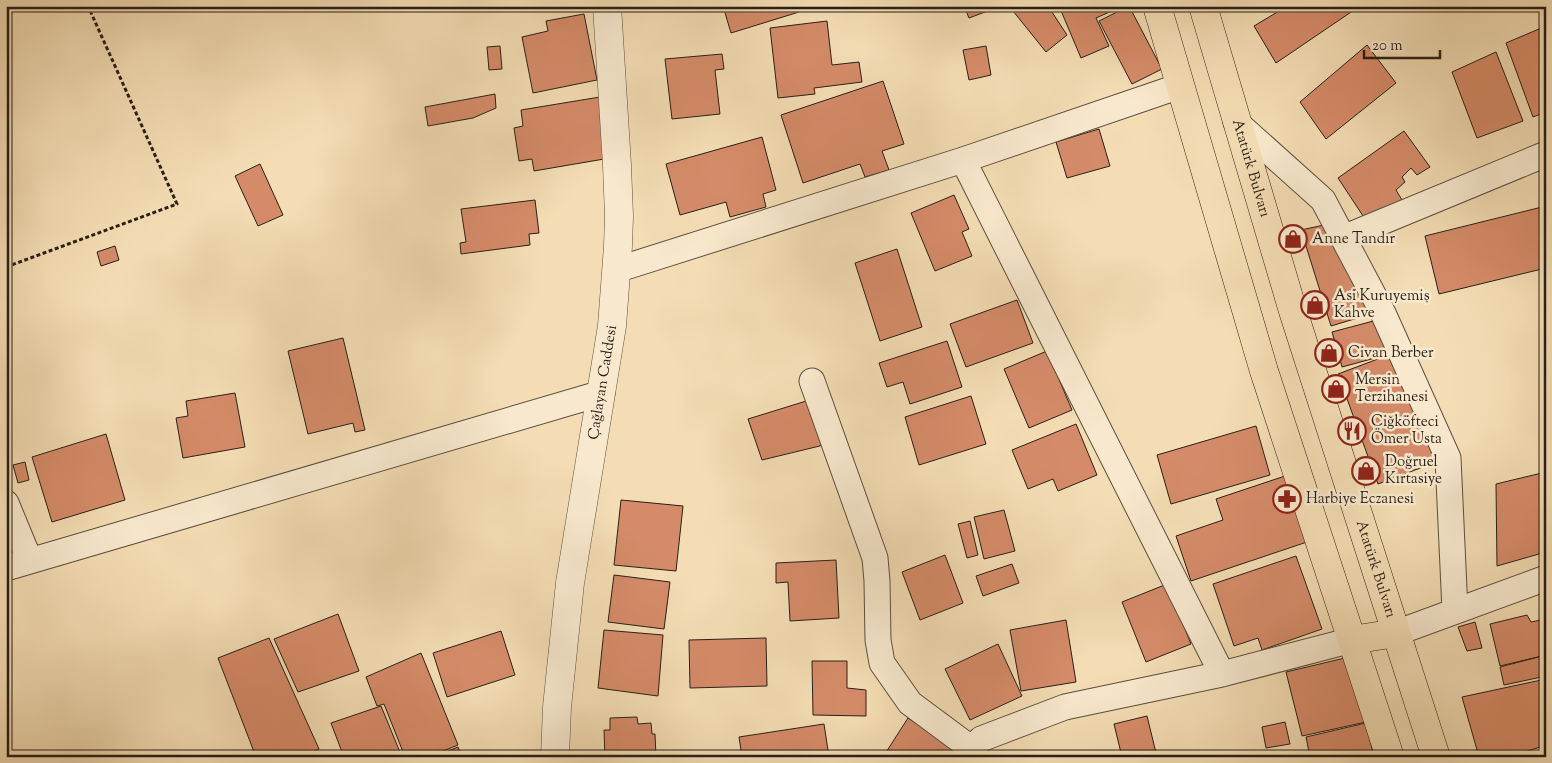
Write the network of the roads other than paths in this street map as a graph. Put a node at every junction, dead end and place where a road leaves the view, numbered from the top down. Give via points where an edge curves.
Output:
1 (607, 6) edge
2 (1157, 6) edge
3 (1203, 6) edge
4 (1180, 86) junction
5 (1236, 122) junction
6 (1546, 154) edge
7 (963, 160) junction
8 (1343, 238) junction
9 (616, 270) junction
10 (812, 381) dead end
11 (602, 393) junction
12 (6, 503) edge
13 (30, 561) junction
14 (6, 568) edge
15 (1546, 578) edge
16 (1455, 611) junction
17 (1396, 633) junction
18 (1352, 640) junction
19 (1222, 674) junction
20 (969, 753) edge
21 (551, 755) edge
22 (1390, 757) edge
23 (1436, 757) edge

1 - 9 street, Çağlayan Caddesi via 619,208
2 - 4 highway
3 - 5 highway, Atatürk Bulvarı
4 - 7 street
4 - 18 highway via 1264,371
5 - 8 street via 1322,200
5 - 17 highway, Atatürk Bulvarı
6 - 8 street
7 - 9 street
7 - 19 street
8 - 16 street via 1383,313 1448,458
9 - 11 street, Çağlayan Caddesi
10 - 20 street via 875,558 882,663 910,703
11 - 13 street
11 - 21 street, Çağlayan Caddesi via 570,583
12 - 13 street
13 - 14 street
15 - 16 street
16 - 17 street
17 - 18 highway
17 - 23 highway, Atatürk Bulvarı
18 - 19 street
18 - 22 highway
19 - 20 street via 1065,707 981,739

